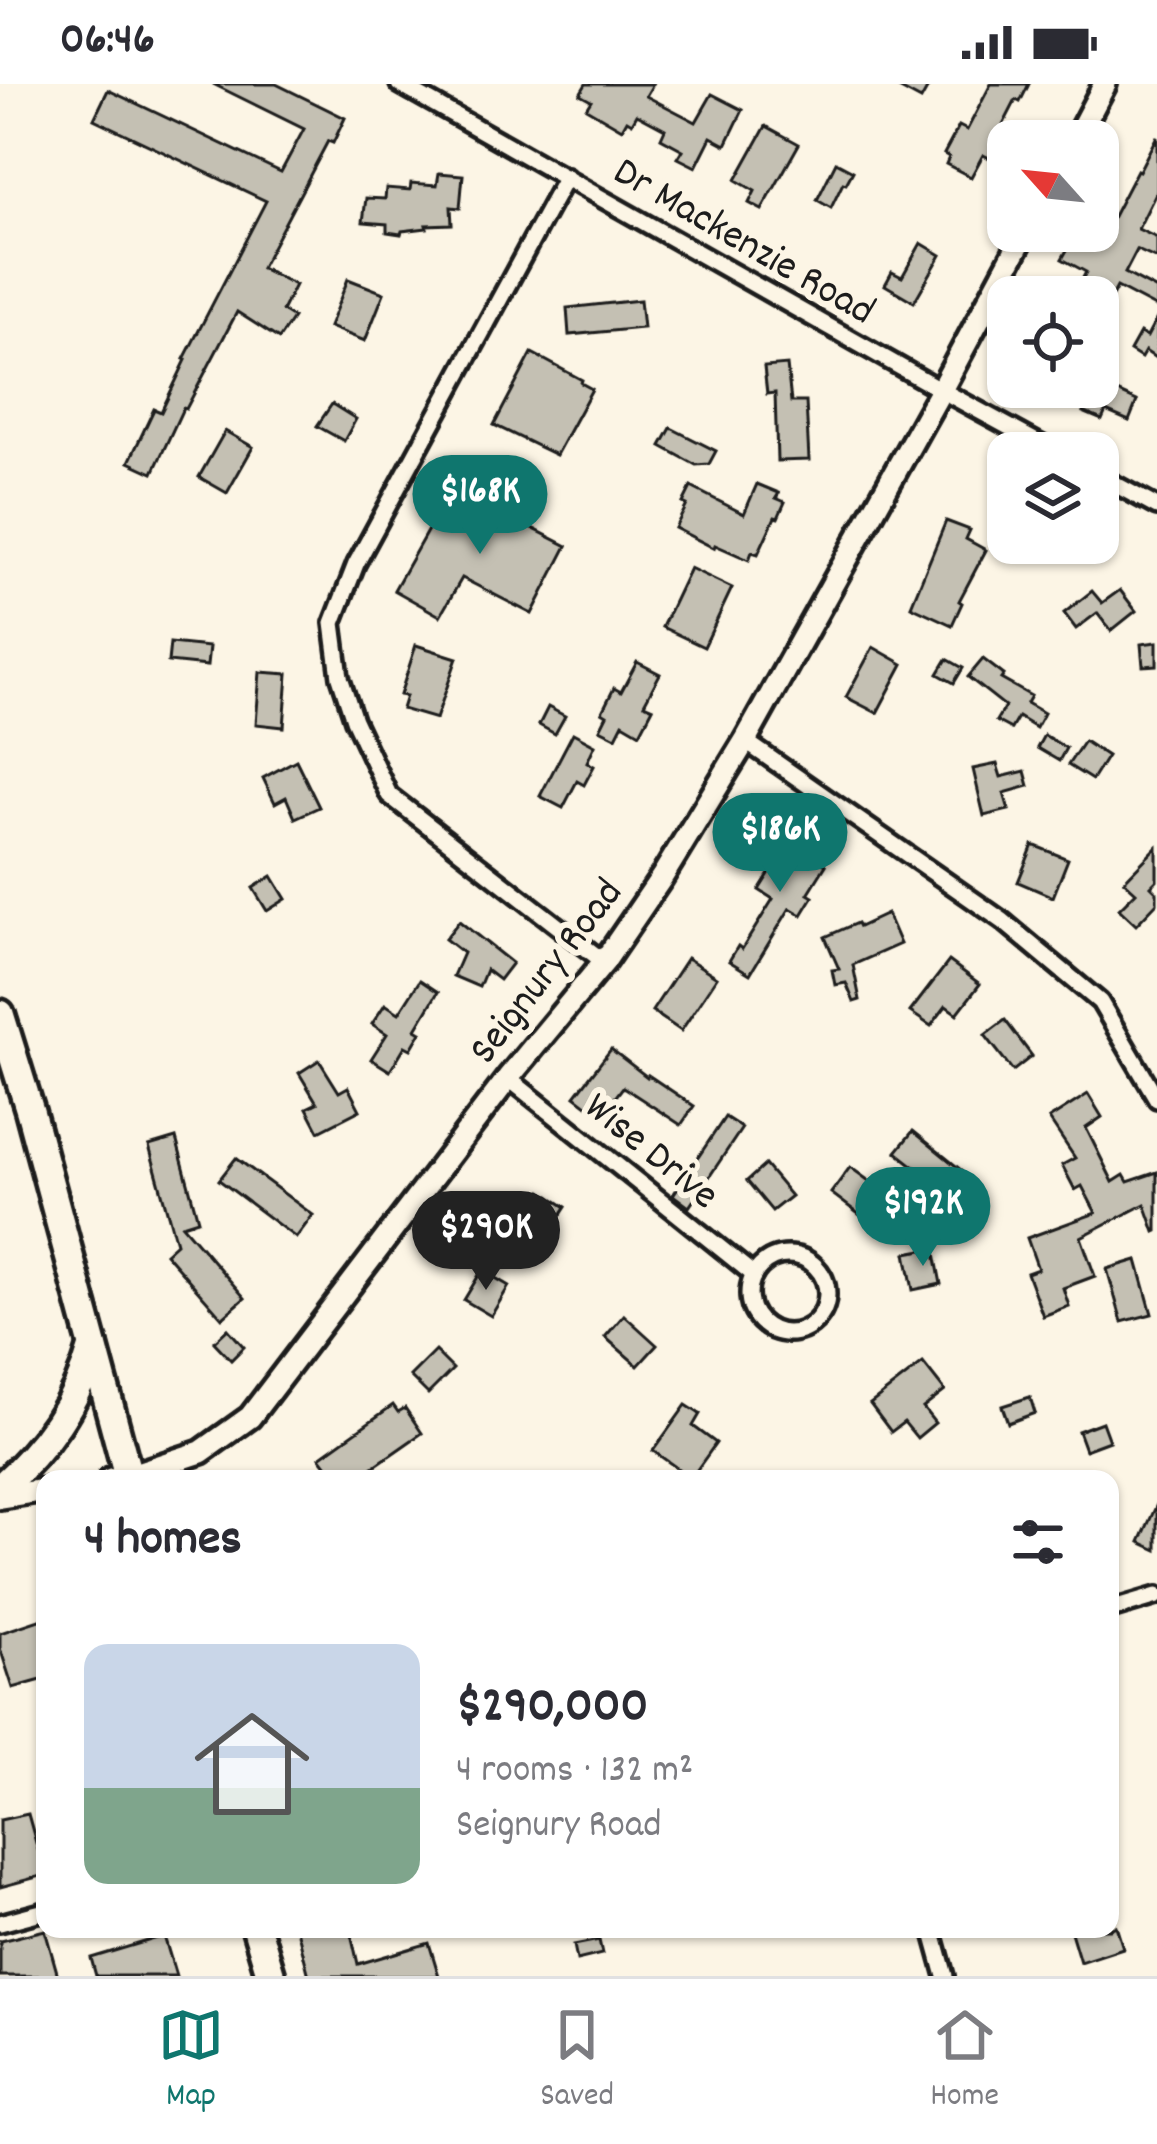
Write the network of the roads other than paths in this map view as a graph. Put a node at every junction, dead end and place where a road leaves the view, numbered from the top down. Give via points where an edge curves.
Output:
1 (399, 84) edge
2 (1105, 84) edge
3 (1086, 120) edge
4 (566, 177) junction
5 (1015, 252) edge
6 (941, 391) junction
7 (1018, 432) edge
8 (1119, 486) edge
9 (1157, 507) edge
10 (745, 741) junction
11 (604, 962) junction
12 (0, 1014) edge
13 (508, 1078) junction
14 (1157, 1099) edge
15 (754, 1275) junction
16 (93, 1346) junction
17 (120, 1470) edge
18 (145, 1470) edge
19 (0, 1488) edge
20 (36, 1491) edge
21 (0, 1497) edge
22 (1157, 1596) edge
23 (1119, 1607) edge
24 (36, 1914) edge
25 (0, 1923) edge
26 (260, 1938) edge
27 (934, 1938) edge
28 (271, 1976) edge
29 (945, 1976) edge

1 - 4 street, Dr Mackenzie Road
2 - 3 main road
4 - 6 street, Dr Mackenzie Road
4 - 11 street via 356,564 333,623 354,720 389,795
5 - 6 main road, Seignury Road
6 - 7 street, Dr Mackenzie Road
6 - 10 main road, Seignury Road
8 - 9 street
10 - 11 main road, Seignury Road
10 - 14 street via 1003,921 1100,1002
11 - 13 main road, Seignury Road
12 - 16 highway
13 - 15 street, Wise Drive
13 - 18 main road, Seignury Road via 250,1417 201,1451
15 - 15 street via 749,1300 762,1323 786,1333 820,1316 827,1292 808,1260 772,1258
16 - 17 highway
16 - 19 highway via 52,1435
20 - 21 main road
22 - 23 street
24 - 25 street
26 - 28 highway
27 - 29 street

